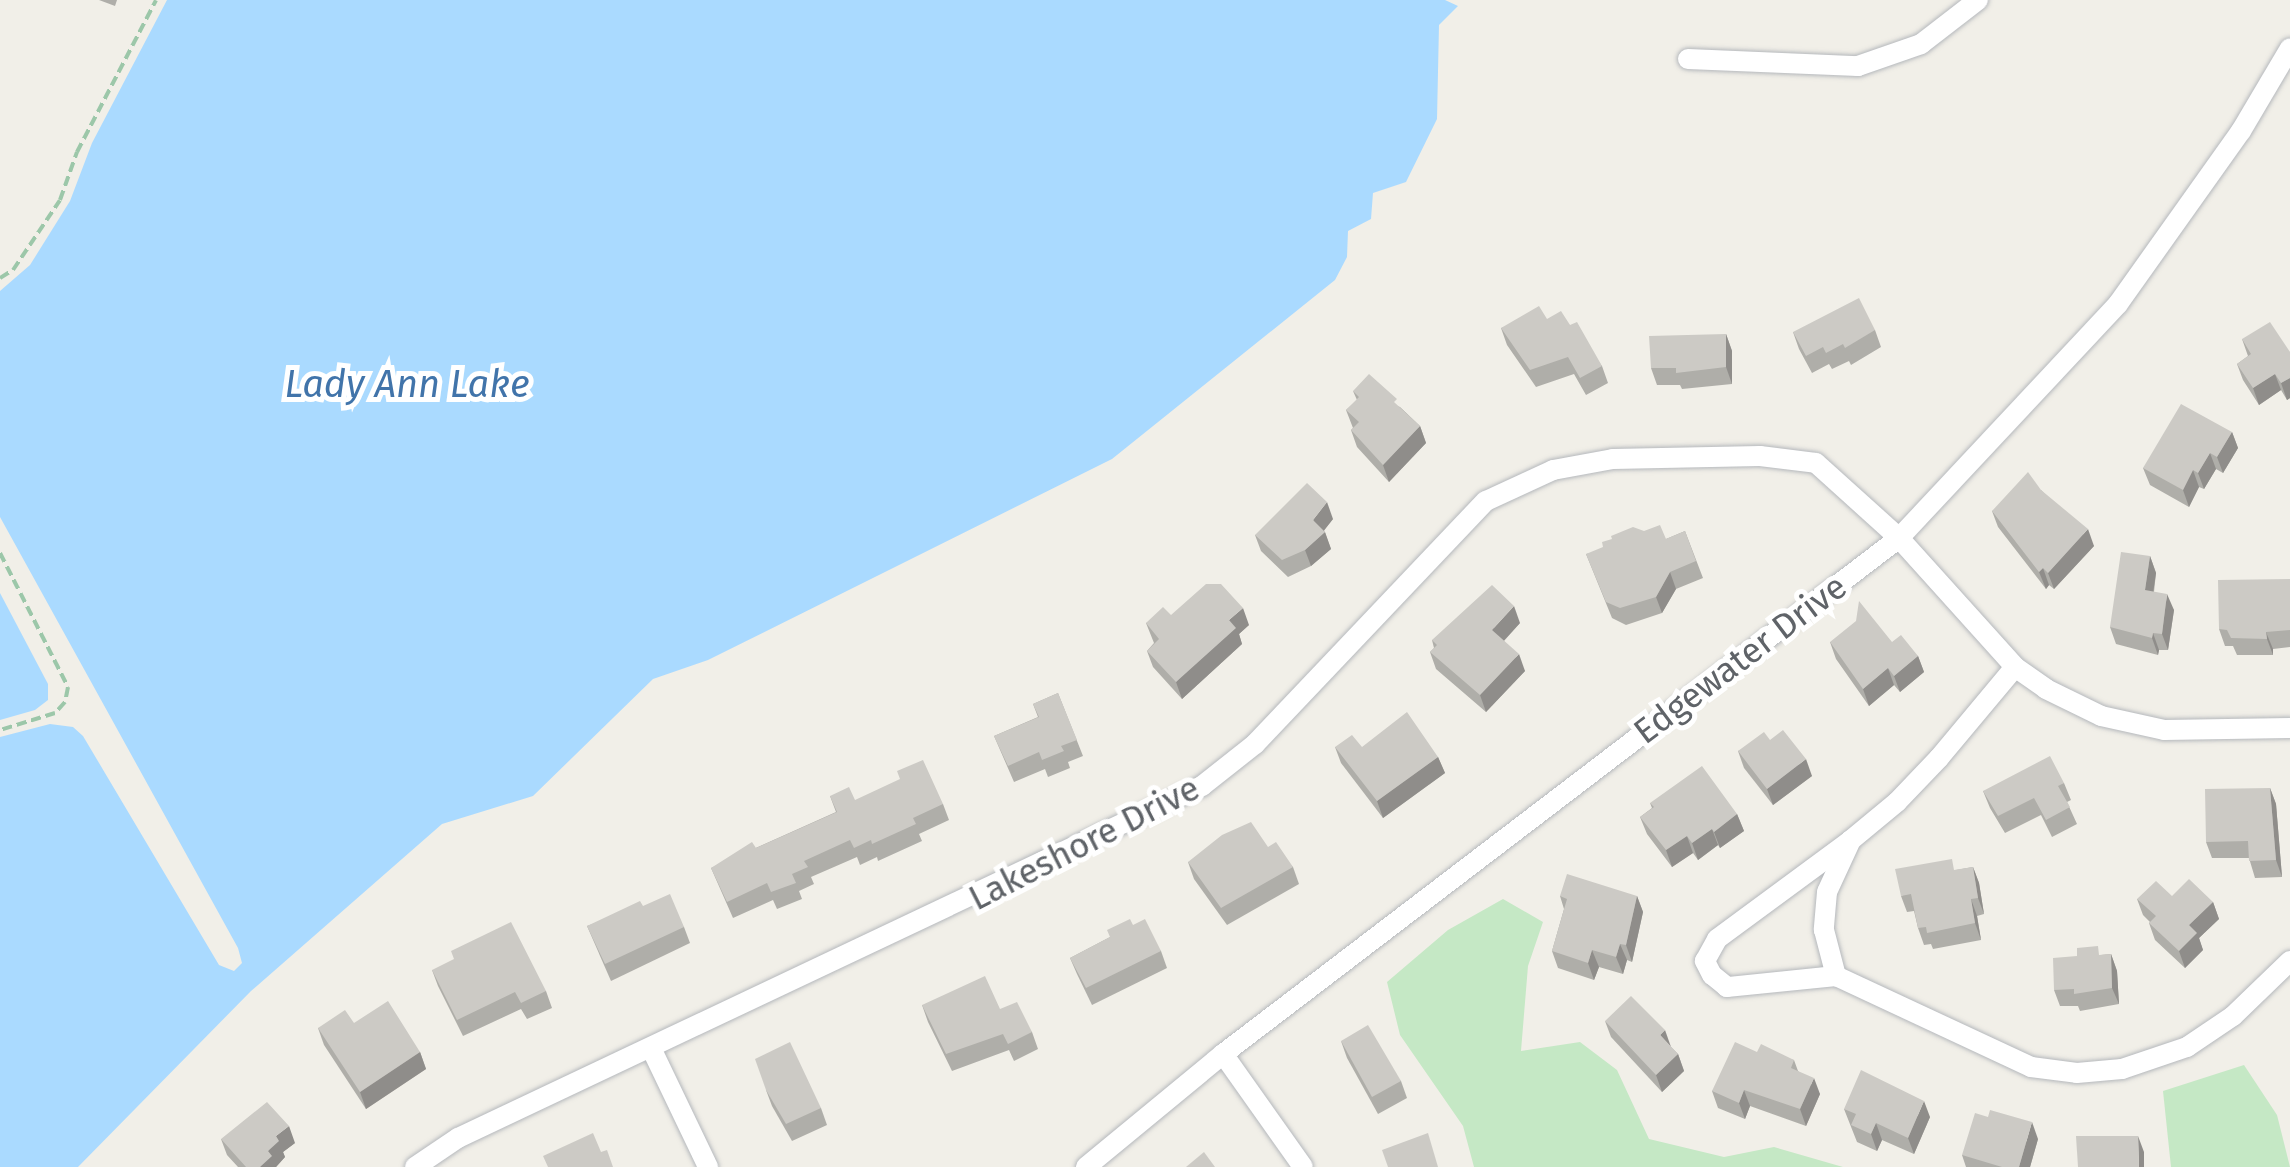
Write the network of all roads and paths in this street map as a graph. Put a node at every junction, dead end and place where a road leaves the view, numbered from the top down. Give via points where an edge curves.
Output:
1 (156, 0) edge
2 (1978, 0) edge
3 (2290, 48) edge
4 (1688, 59) dead end
5 (0, 278) edge
6 (1900, 538) junction
7 (0, 553) edge
8 (2016, 667) junction
9 (2290, 728) edge
10 (0, 730) edge
11 (1851, 840) junction
12 (2290, 961) edge
13 (1836, 976) junction
14 (652, 1050) junction
15 (1223, 1054) junction
16 (414, 1167) edge
17 (708, 1167) edge
18 (1086, 1167) edge
19 (1303, 1167) edge

1 - 5 path via 77,152 60,200
2 - 4 street via 1921,44 1858,66
3 - 6 street, Edgewater Drive via 2241,130 2118,304
6 - 8 street, Lakeshore Drive
6 - 14 street, Lakeshore Drive via 1816,463 1760,456 1613,458 1536,477 1486,501 1255,744 1202,786
6 - 15 street, Edgewater Drive
7 - 10 path via 68,687 55,713
8 - 9 street, Lakeshore Drive via 2101,716 2164,730
8 - 11 street via 1939,758
11 - 13 street via 1827,892 1824,930
11 - 13 street via 1717,939 1705,961 1728,987
12 - 13 street via 2233,1016 2186,1046 2122,1069 2077,1073 2031,1067
14 - 16 street, Lakeshore Drive via 458,1138
14 - 17 street
15 - 18 street, Edgewater Drive
15 - 19 street

